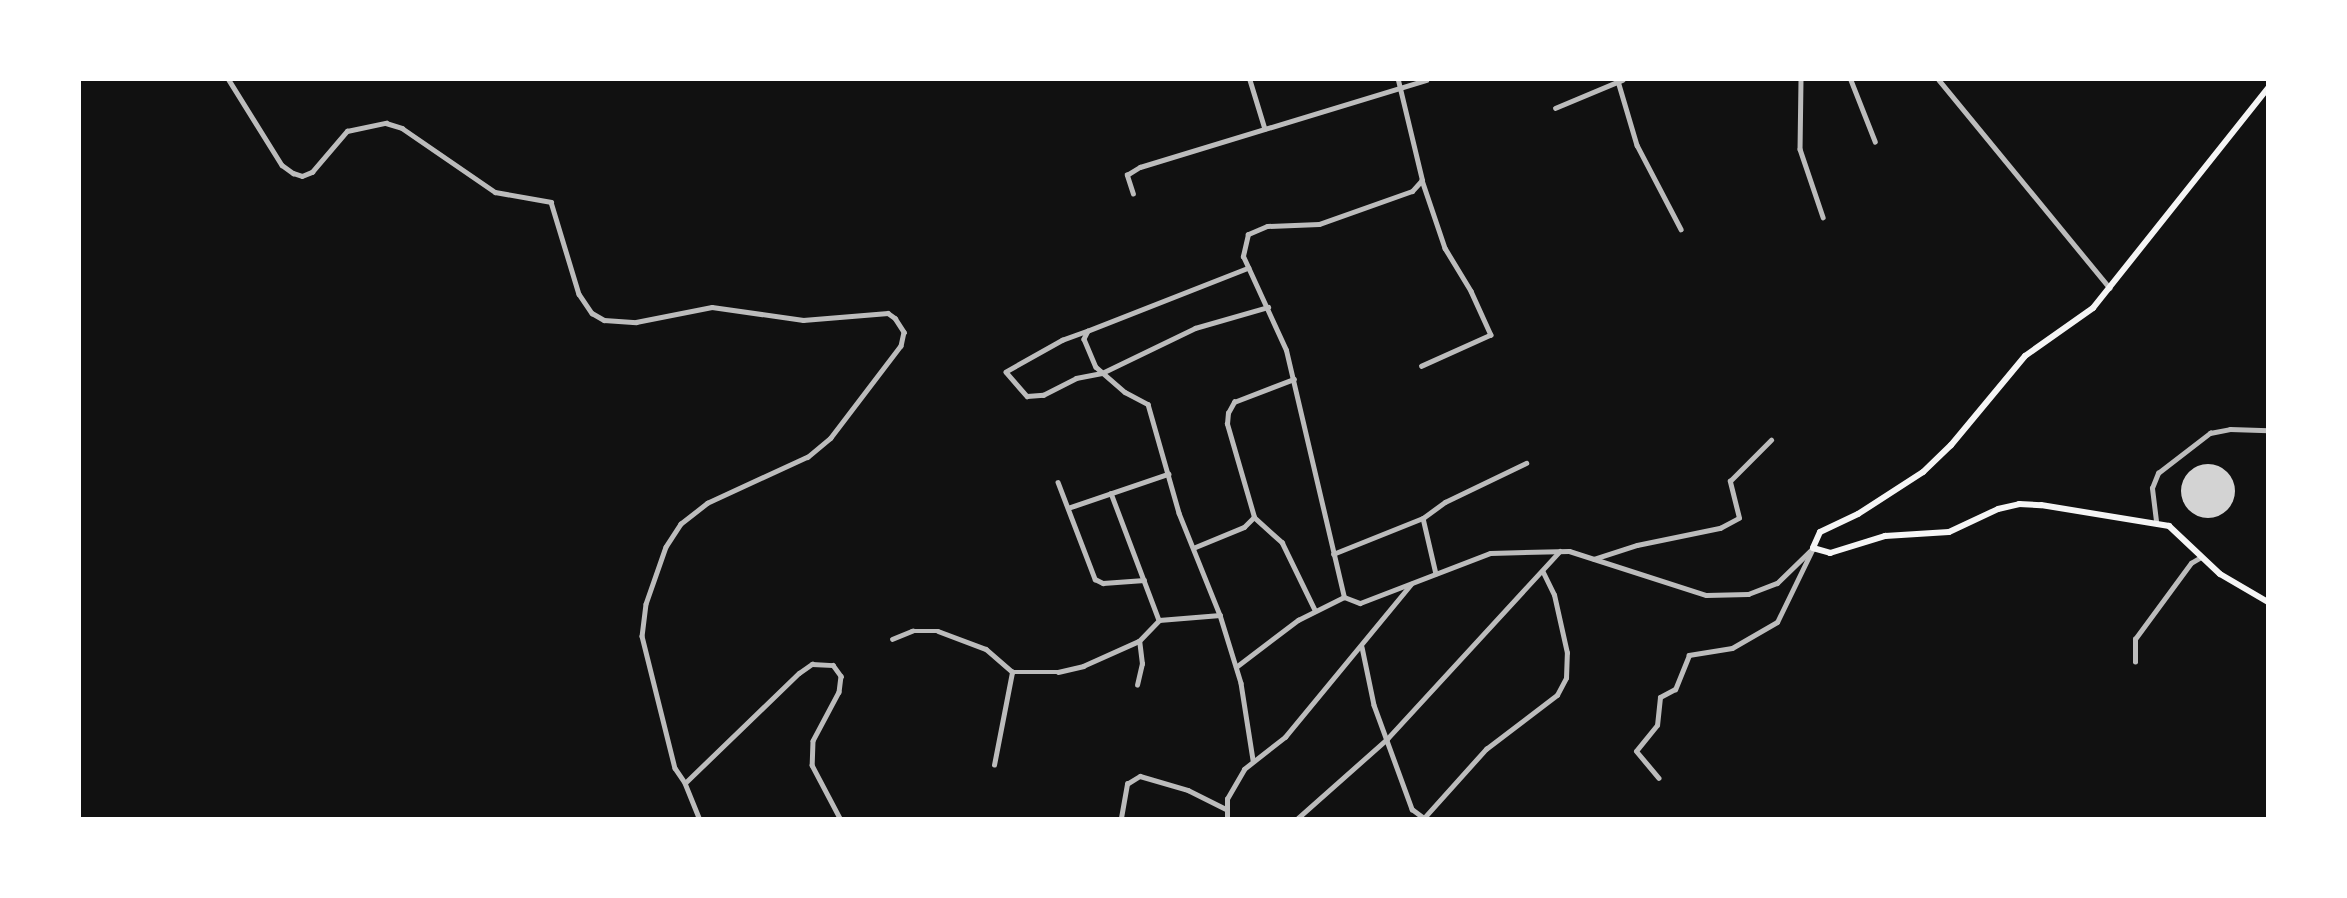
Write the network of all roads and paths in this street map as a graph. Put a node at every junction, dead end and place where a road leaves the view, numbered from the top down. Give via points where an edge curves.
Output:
1 (229, 80) edge
2 (1250, 80) edge
3 (1398, 80) edge
4 (1426, 80) edge
5 (1620, 80) edge
6 (1801, 80) edge
7 (1851, 80) edge
8 (1940, 80) edge
9 (2268, 88) edge
10 (1400, 90) junction
11 (1555, 108) dead end
12 (1265, 129) junction
13 (1875, 141) dead end
14 (1422, 180) junction
15 (1133, 194) dead end
16 (1823, 217) dead end
17 (1681, 229) dead end
18 (1249, 268) junction
19 (2110, 288) junction
20 (1268, 307) junction
21 (1088, 331) junction
22 (1422, 366) dead end
23 (1102, 373) junction
24 (1294, 379) junction
25 (2268, 430) edge
26 (1771, 440) dead end
27 (1526, 463) dead end
28 (1168, 474) junction
29 (1058, 482) dead end
30 (1112, 493) junction
31 (1068, 508) junction
32 (1254, 517) junction
33 (1423, 518) junction
34 (2156, 521) junction
35 (1193, 548) junction
36 (1813, 548) junction
37 (1560, 551) junction
38 (1333, 555) junction
39 (2201, 557) junction
40 (1594, 559) junction
41 (1543, 572) junction
42 (1436, 574) junction
43 (1144, 580) junction
44 (1411, 584) junction
45 (1344, 597) junction
46 (2268, 602) edge
47 (1315, 610) junction
48 (1220, 615) junction
49 (1160, 620) junction
50 (892, 639) dead end
51 (1139, 641) junction
52 (1362, 647) junction
53 (2135, 662) dead end
54 (1236, 667) junction
55 (1012, 672) junction
56 (1137, 685) dead end
57 (1387, 739) junction
58 (1253, 760) junction
59 (994, 765) dead end
60 (1659, 778) dead end
61 (685, 783) junction
62 (1226, 809) junction
63 (1430, 816) edge
64 (699, 819) edge
65 (840, 819) edge
66 (1121, 819) edge
67 (1227, 819) edge
68 (1298, 819) edge

1 - 61 street via 282,165 293,173 302,176 312,172 347,131 386,123 402,128 495,192 551,202 579,294 592,313 604,320 636,322 712,307 803,320 888,313 895,318 904,332 901,346 831,438 808,457 708,503 681,524 666,547 646,604 642,636 675,768
2 - 12 street
3 - 10 street
4 - 10 street
5 - 11 street
5 - 17 street via 1637,145
6 - 16 street via 1800,149
7 - 13 street
8 - 19 street
9 - 19 main road
10 - 12 street
10 - 14 street
12 - 15 street via 1140,168 1127,175
14 - 18 street via 1412,190 1319,225 1267,226 1248,234 1244,256
14 - 22 street via 1445,248 1491,335
18 - 20 street
18 - 21 street
19 - 36 main road via 2093,308 2025,356 1951,445 1923,472 1858,514 1820,532
20 - 23 street via 1195,328
20 - 24 street
21 - 23 street via 1084,339 1088,353
21 - 23 street via 1063,340 1006,372 1027,396 1043,395 1076,378
23 - 28 street via 1148,404
24 - 32 street via 1234,402 1228,413 1227,424
24 - 38 street
25 - 34 street via 2210,433 2158,473 2152,488
26 - 40 street via 1730,481 1739,518 1720,528 1637,545
27 - 33 street via 1445,502
28 - 30 street
28 - 35 street
29 - 31 street
30 - 31 street
30 - 43 street
31 - 43 street via 1095,579 1103,583
32 - 35 street via 1244,528
32 - 47 street via 1282,542
33 - 38 street
33 - 42 street
34 - 36 main road via 2019,504 1948,532 1885,536 1830,553
34 - 39 main road via 2174,530
35 - 48 street
36 - 40 street via 1777,583 1748,594 1706,595
36 - 60 street via 1777,621 1732,648 1689,655 1676,688 1660,697 1657,725 1636,751
37 - 40 street
37 - 41 street
37 - 42 street via 1490,553
38 - 45 street
39 - 46 main road via 2238,586
39 - 53 street via 2191,563 2135,639
41 - 57 street
41 - 63 street via 1554,595 1567,653 1566,678 1557,695 1486,749
42 - 44 street
43 - 49 street
44 - 45 street via 1360,603
44 - 52 street
45 - 47 street
47 - 54 street
48 - 49 street
48 - 54 street
49 - 51 street
50 - 55 street via 912,631 938,631 986,649
51 - 55 street via 1083,666 1058,672
51 - 56 street via 1142,664
52 - 57 street via 1374,705
52 - 58 street via 1285,737
54 - 58 street
55 - 59 street
57 - 63 street via 1412,809 1419,817
57 - 68 street
58 - 62 street via 1244,769
61 - 64 street
61 - 65 street via 799,673 824,662 833,665 841,676 839,693 813,741 812,765
62 - 66 street via 1188,790 1140,777 1127,784
62 - 67 street

